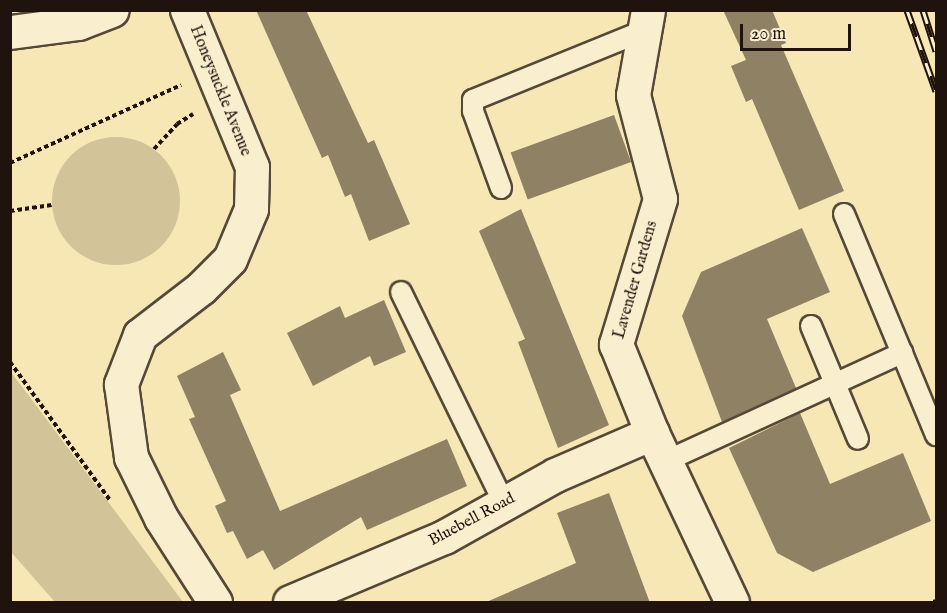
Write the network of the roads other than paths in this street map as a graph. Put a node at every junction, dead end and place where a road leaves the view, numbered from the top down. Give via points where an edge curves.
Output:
1 (112, 10) edge
2 (187, 10) edge
3 (646, 20) edge
4 (10, 32) edge
5 (501, 188) dead end
6 (844, 214) dead end
7 (401, 292) dead end
8 (811, 326) dead end
9 (902, 353) junction
10 (836, 383) junction
11 (936, 435) edge
12 (858, 439) dead end
13 (659, 447) junction
14 (504, 503) junction
15 (215, 603) edge
16 (290, 603) edge
17 (732, 603) edge

1 - 4 street via 78,23
2 - 15 street, Honeysuckle Avenue via 252,167 251,209 230,259 201,288 140,335 121,384 131,457 161,518
3 - 5 lane via 473,100 473,111
3 - 13 street, Lavender Gardens via 633,95 660,199 616,344
6 - 9 lane
7 - 14 lane
8 - 10 lane
9 - 10 lane
9 - 11 lane
10 - 12 lane
10 - 13 lane
13 - 14 street, Bluebell Road via 555,475
13 - 17 street, Lavender Gardens
14 - 16 street, Bluebell Road via 444,537

